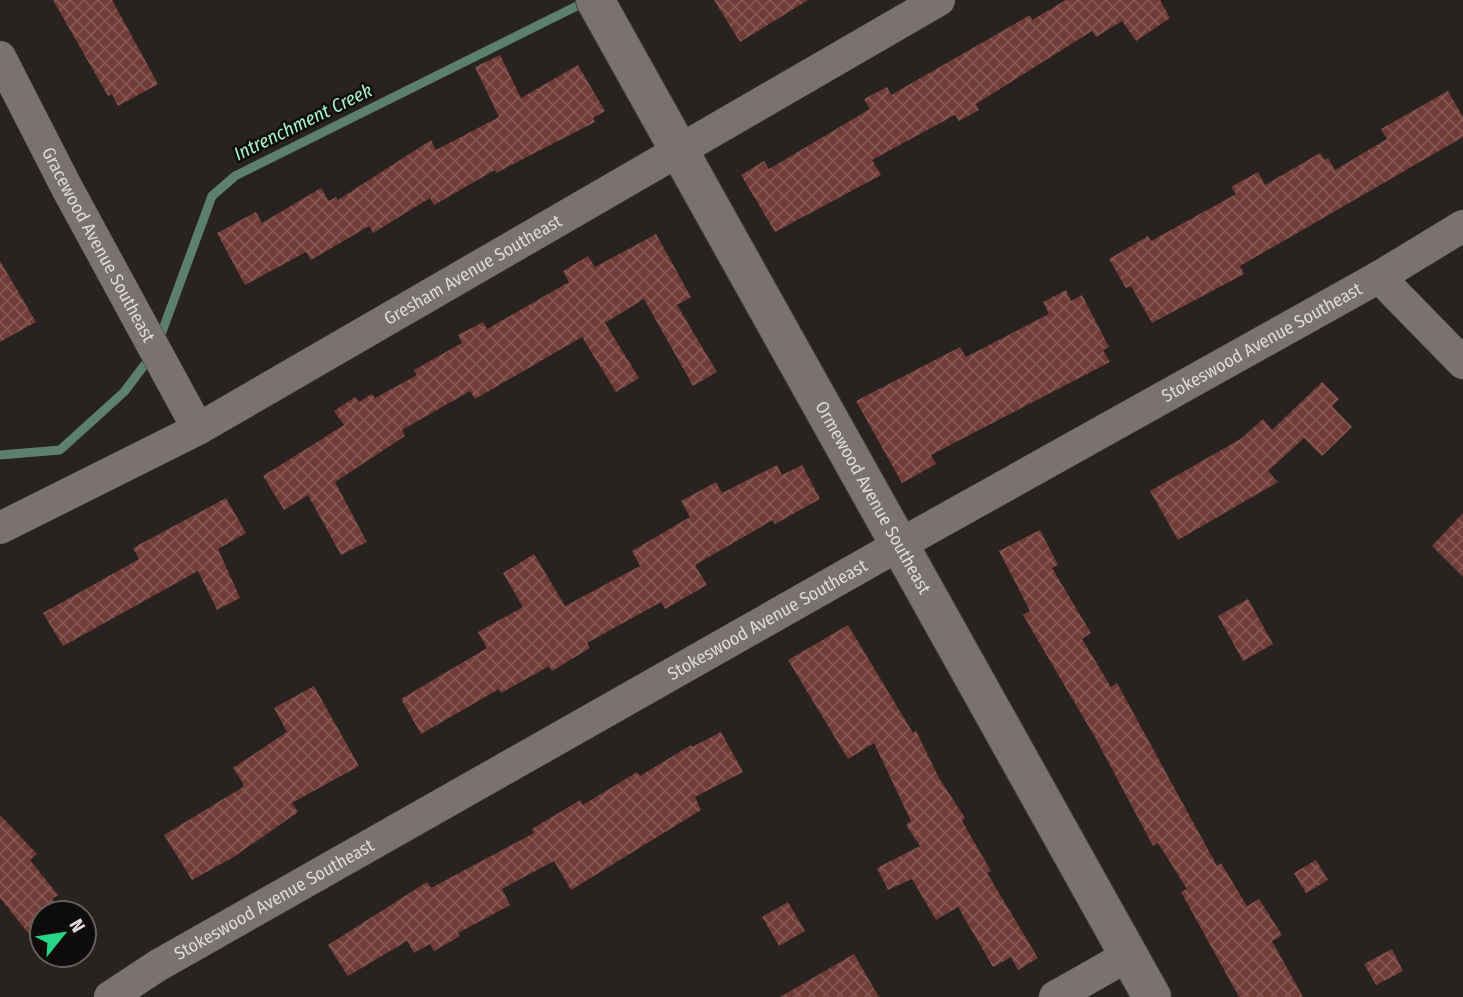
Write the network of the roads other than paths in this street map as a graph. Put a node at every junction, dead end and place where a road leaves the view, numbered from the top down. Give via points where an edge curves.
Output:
1 (595, 0) edge
2 (939, 0) edge
3 (0, 57) edge
4 (679, 151) junction
5 (1463, 226) edge
6 (1379, 277) junction
7 (1463, 363) edge
8 (198, 429) junction
9 (0, 528) edge
10 (899, 545) junction
11 (1129, 956) junction
12 (110, 997) edge
13 (1055, 997) edge
14 (1152, 997) edge

1 - 4 street, Ormewood Avenue Southeast
2 - 4 street, Gresham Avenue Southeast
3 - 8 street, Gracewood Avenue Southeast
4 - 8 street, Gresham Avenue Southeast
4 - 10 street, Ormewood Avenue Southeast
5 - 6 street, Stokeswood Avenue Southeast
6 - 7 street
6 - 10 street, Stokeswood Avenue Southeast
8 - 9 street, Gresham Avenue Southeast
10 - 11 street, Ormewood Avenue Southeast
10 - 12 street, Stokeswood Avenue Southeast
11 - 13 street
11 - 14 street, Ormewood Avenue Southeast

